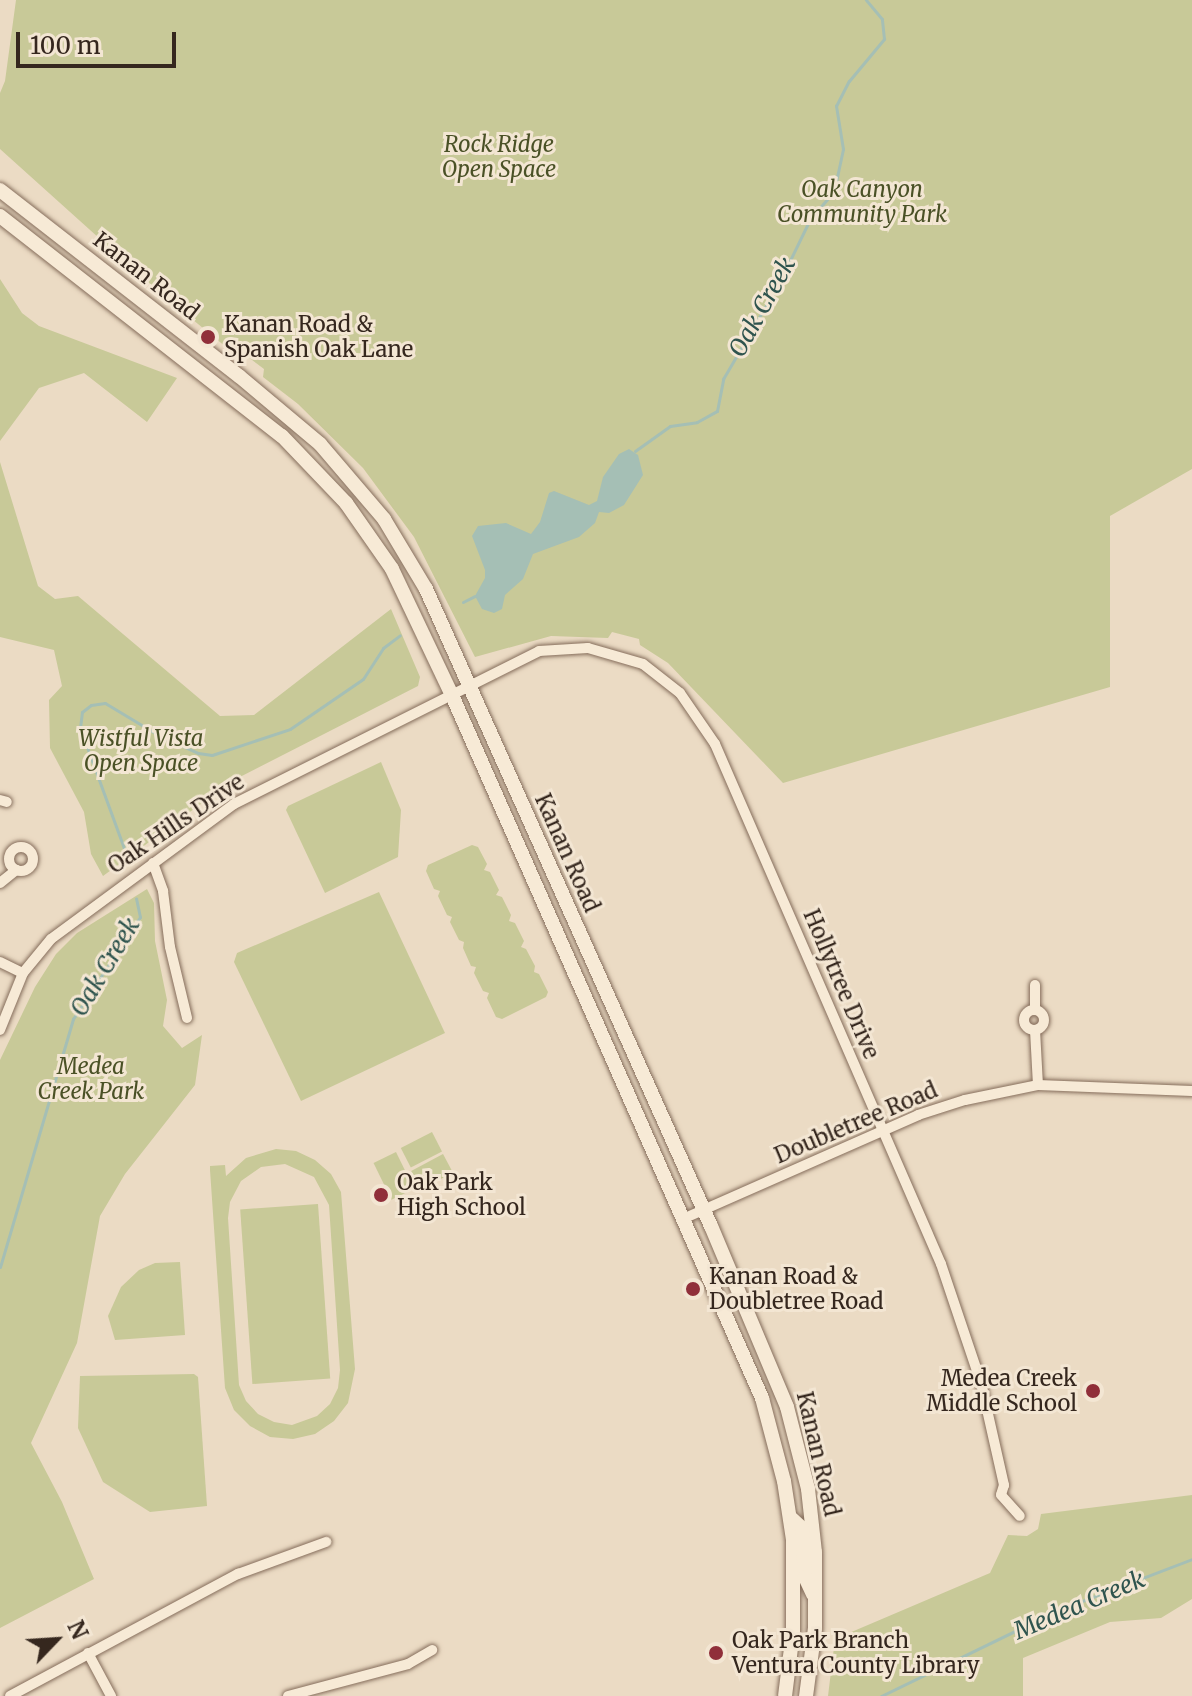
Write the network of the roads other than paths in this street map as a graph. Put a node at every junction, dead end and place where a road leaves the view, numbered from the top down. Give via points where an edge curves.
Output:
1 (0, 190) edge
2 (0, 216) edge
3 (468, 684) junction
4 (451, 693) junction
5 (153, 863) junction
6 (16, 870) dead end
7 (0, 883) edge
8 (0, 962) edge
9 (23, 973) junction
10 (1035, 985) dead end
11 (187, 1018) dead end
12 (0, 1030) edge
13 (1038, 1085) junction
14 (1192, 1091) edge
15 (883, 1132) junction
16 (704, 1210) junction
17 (685, 1218) junction
18 (1020, 1516) dead end
19 (790, 1517) junction
20 (326, 1542) dead end
21 (815, 1598) junction
22 (432, 1650) dead end
23 (88, 1653) junction
24 (10, 1696) edge
25 (111, 1696) edge
26 (288, 1696) edge
27 (785, 1696) edge
28 (806, 1696) edge

1 - 3 main road, Kanan Road via 239,376 341,465 407,555
2 - 4 main road, Kanan Road via 228,391 315,468 392,569
3 - 4 street, Oak Hills Drive
3 - 15 street, Hollytree Drive via 539,651 588,648 643,664 680,693 715,744
3 - 16 main road, Kanan Road
4 - 5 street, Oak Hills Drive via 241,800
4 - 17 main road, Kanan Road
5 - 9 street, Oak Hills Drive via 70,921
5 - 11 street
6 - 7 street
8 - 9 street
9 - 12 street, Oak Hills Drive
10 - 13 street via 1035,1010 1024,1019 1035,1030
13 - 14 street, Doubletree Road
13 - 15 street, Doubletree Road via 965,1100
15 - 16 street, Doubletree Road
15 - 18 street, Hollytree Drive via 961,1318 995,1444 1004,1485 1001,1495
16 - 17 street, Doubletree Road
16 - 21 main road, Kanan Road via 787,1407 808,1489
17 - 19 main road, Kanan Road via 762,1398
19 - 21 main road via 802,1528 805,1577
19 - 27 main road, Kanan Road via 794,1597
20 - 23 street via 238,1574
21 - 28 main road, Kanan Road
22 - 26 street via 408,1664
23 - 24 street
23 - 25 street

